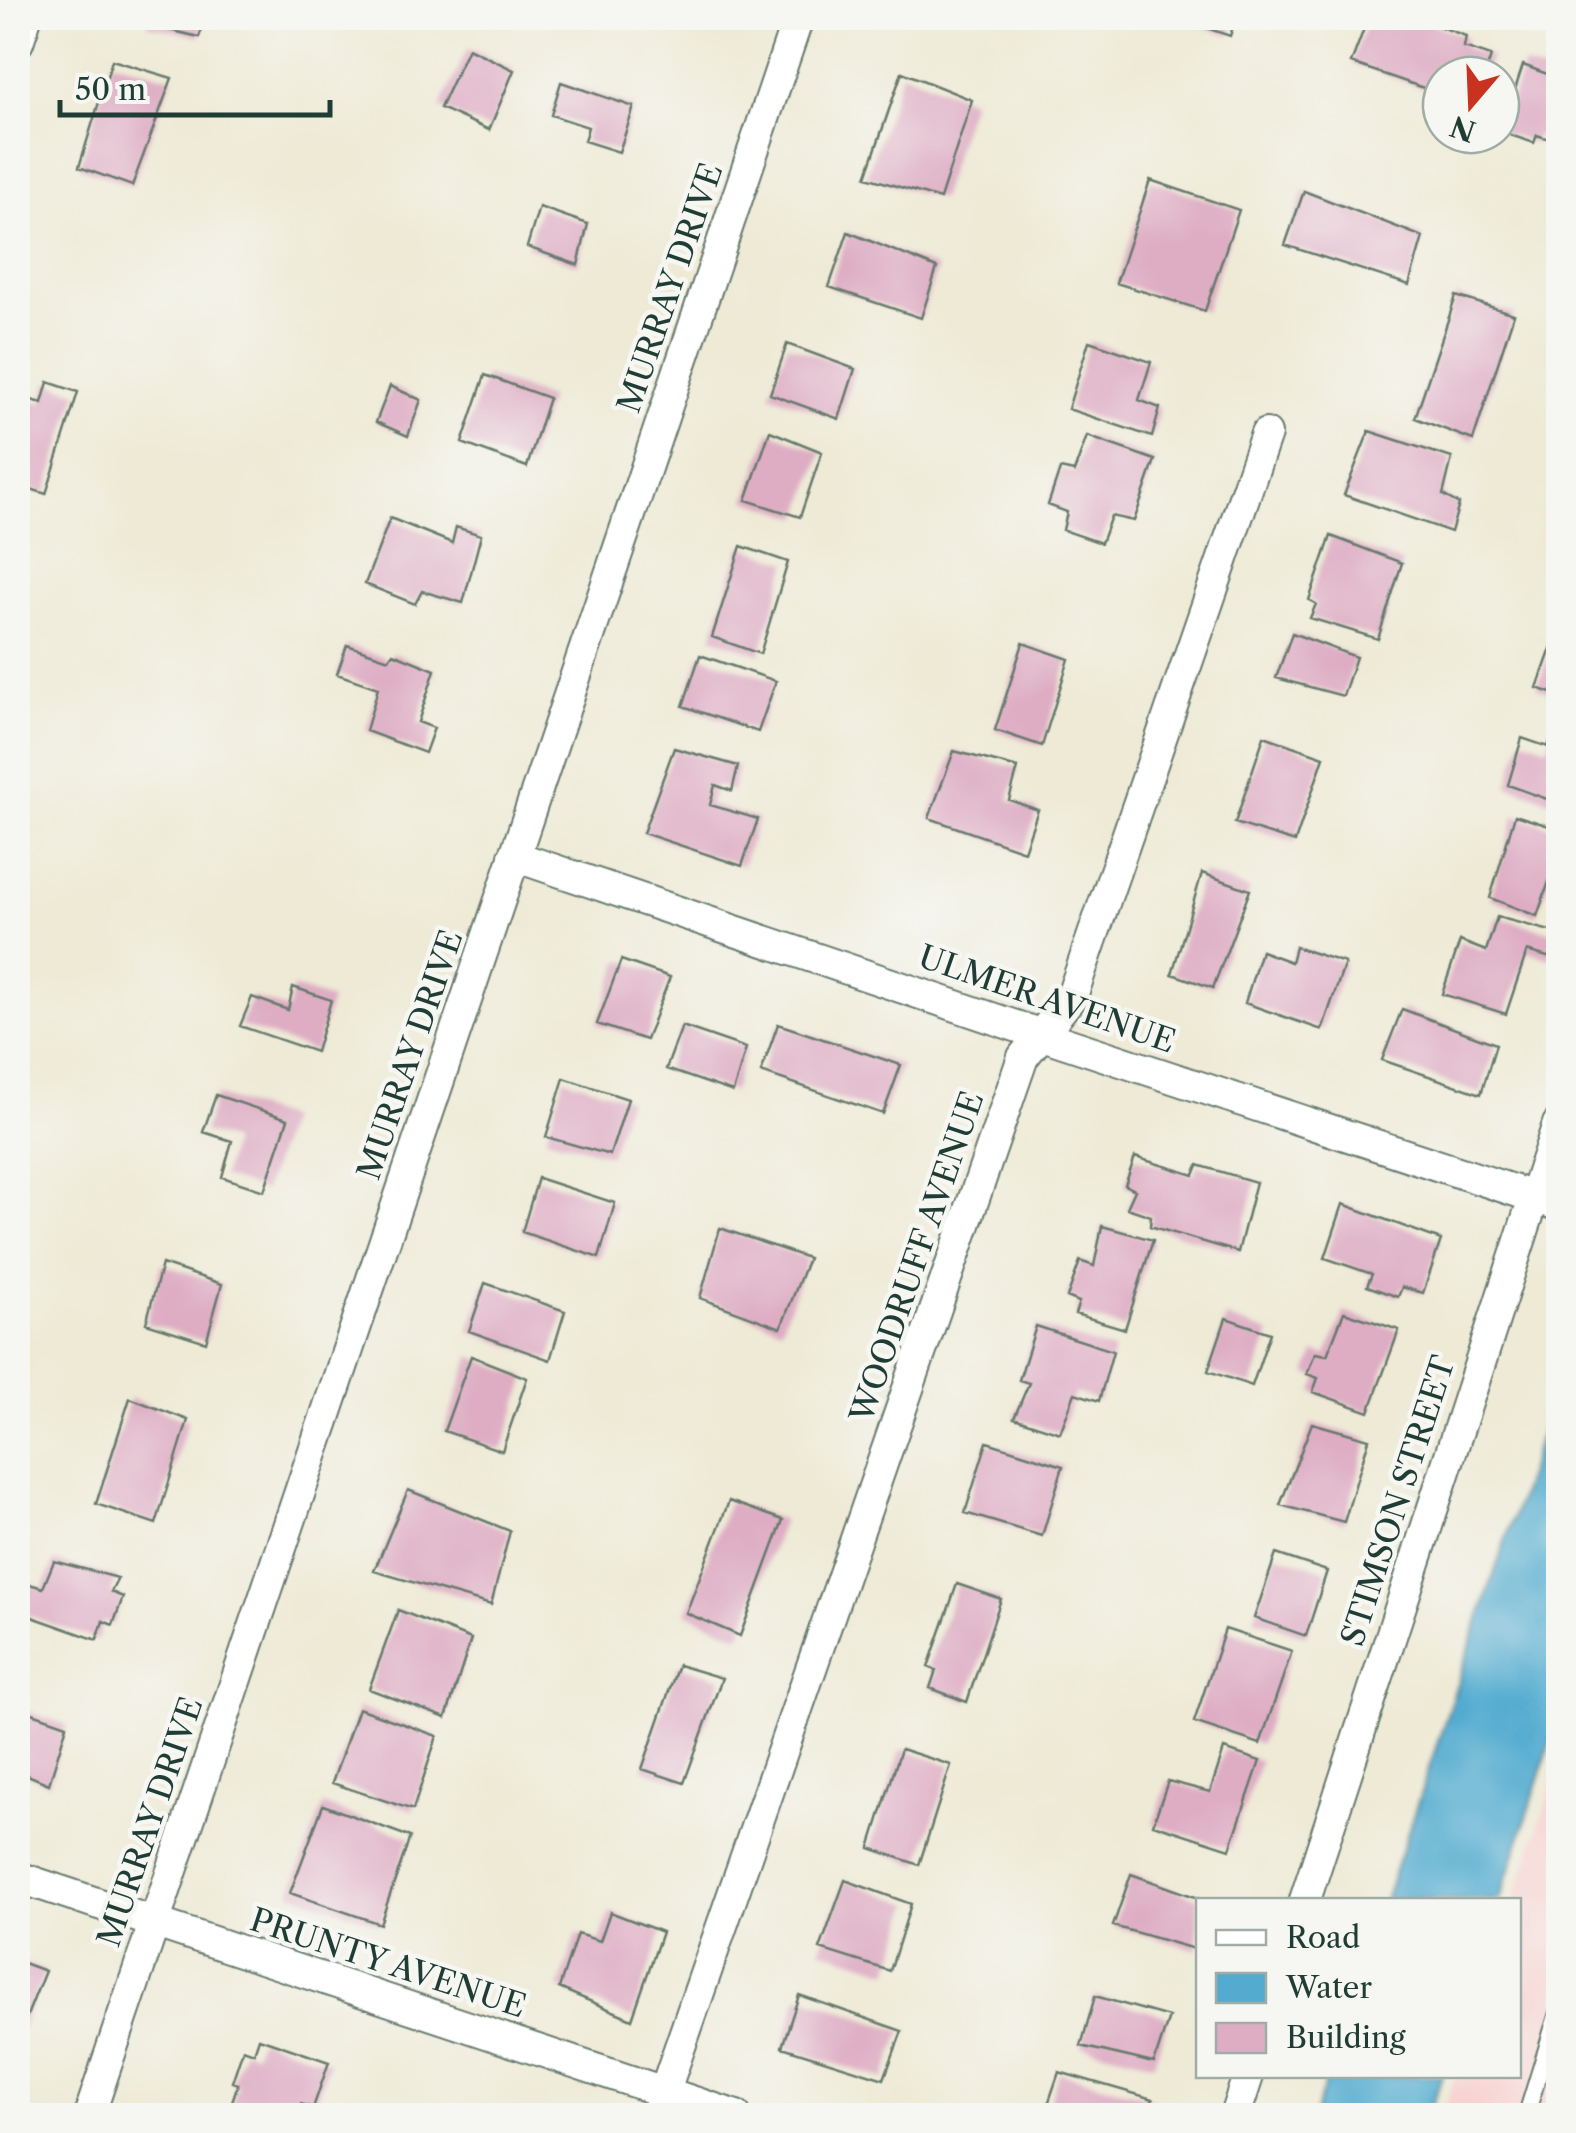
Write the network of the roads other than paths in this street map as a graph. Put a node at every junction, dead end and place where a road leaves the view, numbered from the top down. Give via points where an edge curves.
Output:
1 (26, 18) edge
2 (798, 18) edge
3 (18, 42) edge
4 (1266, 434) dead end
5 (514, 856) junction
6 (1042, 1035) junction
7 (1558, 1124) edge
8 (1546, 1201) edge
9 (18, 1877) edge
10 (1306, 1898) edge
11 (154, 1922) junction
12 (1558, 2011) edge
13 (1247, 2078) edge
14 (661, 2103) edge
15 (88, 2116) edge
16 (736, 2116) edge
17 (1235, 2116) edge
18 (1526, 2116) edge

1 - 3 street
2 - 5 street, MURRAY DRIVE
4 - 6 street, WOODRUFF AVENUE via 1072,996
5 - 6 street, ULMER AVENUE
5 - 11 street, MURRAY DRIVE
6 - 8 street, ULMER AVENUE
6 - 14 street, WOODRUFF AVENUE via 1024,1057
7 - 8 street, STIMSON STREET
8 - 10 street, STIMSON STREET
9 - 11 street, PRUNTY AVENUE
11 - 14 street, PRUNTY AVENUE
11 - 15 street, MURRAY DRIVE
12 - 18 lane
13 - 17 street
14 - 16 street, PRUNTY AVENUE

